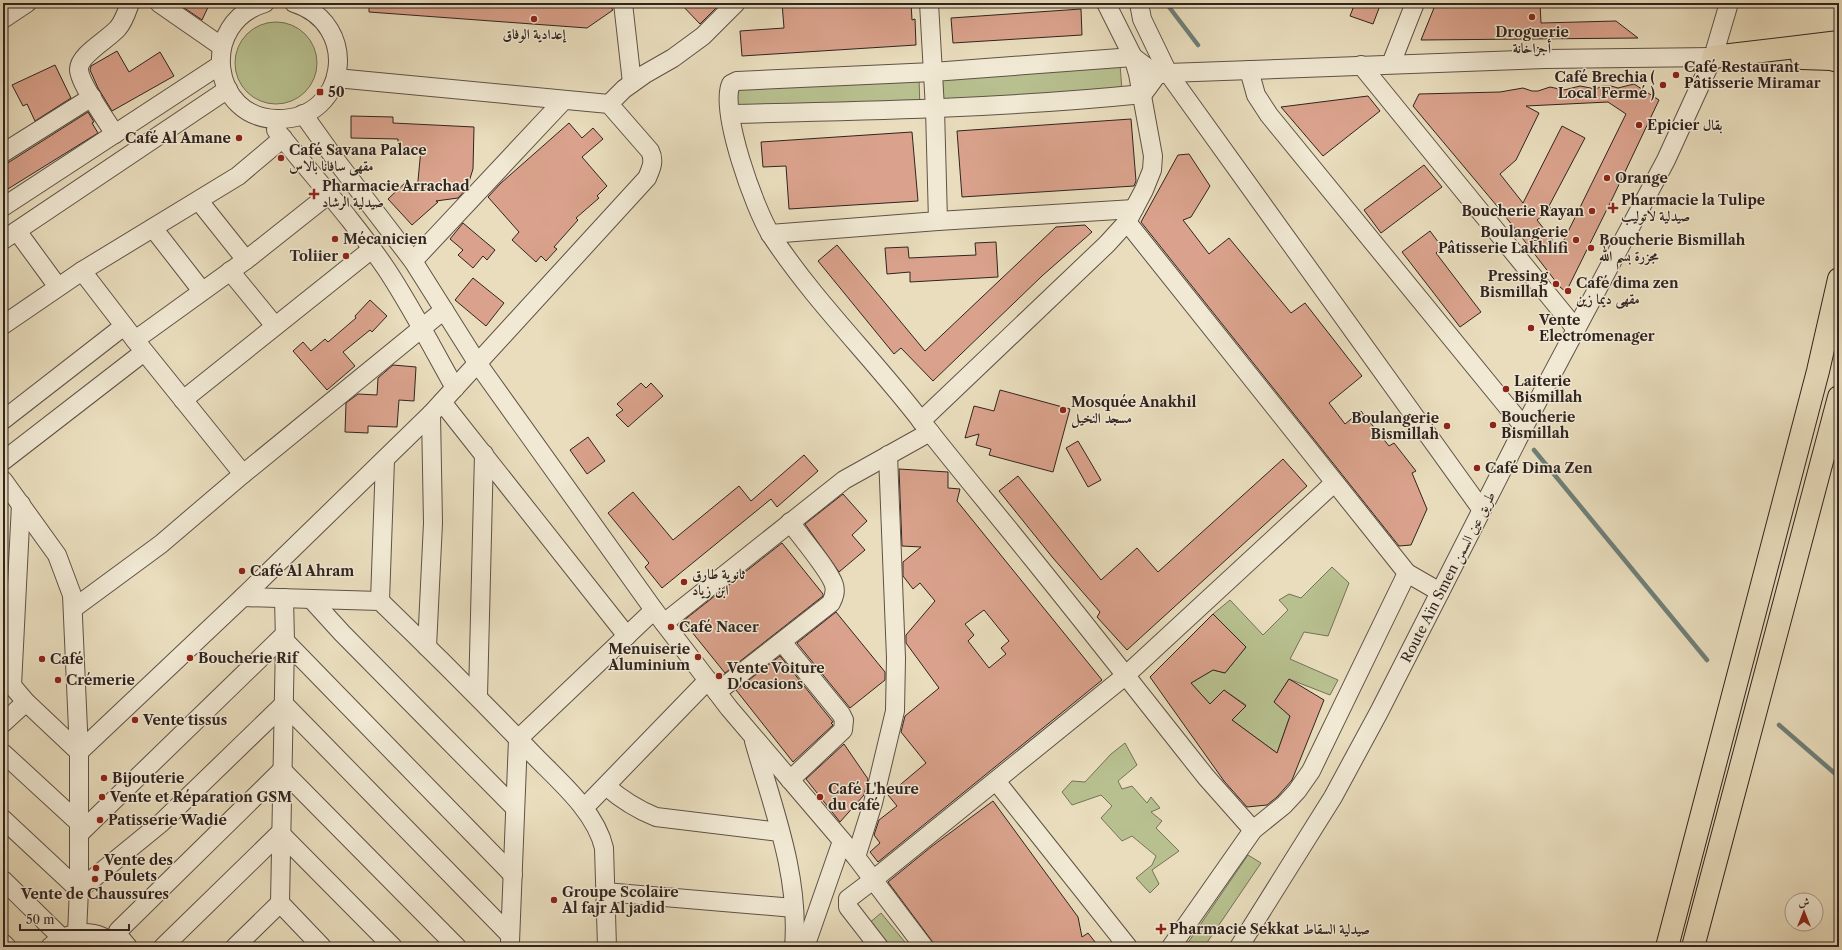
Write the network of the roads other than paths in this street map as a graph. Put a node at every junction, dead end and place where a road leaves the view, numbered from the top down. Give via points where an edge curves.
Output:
1 (26, 3) edge
2 (130, 3) edge
3 (294, 3) edge
4 (623, 3) edge
5 (736, 3) edge
6 (929, 3) edge
7 (1106, 3) edge
8 (1139, 3) edge
9 (1415, 3) edge
10 (1730, 3) edge
11 (260, 4) edge
12 (165, 5) edge
13 (3, 19) edge
14 (1839, 42) edge
15 (222, 46) junction
16 (1133, 57) junction
17 (1713, 57) junction
18 (1839, 61) edge
19 (1391, 64) junction
20 (220, 65) junction
21 (1361, 65) junction
22 (1249, 70) junction
23 (933, 72) junction
24 (1162, 74) junction
25 (336, 78) junction
26 (632, 83) junction
27 (228, 89) junction
28 (1143, 94) junction
29 (92, 97) junction
30 (564, 100) junction
31 (609, 104) junction
32 (935, 109) junction
33 (303, 114) junction
34 (730, 114) junction
35 (267, 118) junction
36 (115, 134) junction
37 (283, 138) junction
38 (3, 153) edge
39 (328, 195) junction
40 (198, 201) junction
41 (3, 208) edge
42 (1131, 216) junction
43 (938, 221) junction
44 (153, 228) junction
45 (770, 234) junction
46 (10, 236) edge
47 (372, 249) junction
48 (246, 260) junction
49 (413, 262) junction
50 (82, 271) junction
51 (230, 271) junction
52 (1839, 279) edge
53 (58, 287) junction
54 (202, 291) junction
55 (444, 310) junction
56 (3, 324) edge
57 (124, 326) junction
58 (275, 326) junction
59 (422, 328) junction
60 (1576, 330) junction
61 (140, 346) junction
62 (478, 364) junction
63 (455, 388) junction
64 (1839, 396) edge
65 (183, 400) junction
66 (437, 408) junction
67 (3, 420) edge
68 (926, 426) junction
69 (1524, 427) junction
70 (484, 454) junction
71 (888, 454) junction
72 (385, 460) junction
73 (3, 461) edge
74 (243, 474) junction
75 (3, 480) edge
76 (1334, 483) junction
77 (21, 504) junction
78 (1482, 510) junction
79 (790, 522) junction
80 (1407, 573) junction
81 (1440, 592) junction
82 (243, 597) junction
83 (284, 598) junction
84 (311, 599) junction
85 (380, 601) junction
86 (74, 608) junction
87 (659, 616) junction
88 (627, 636) junction
89 (284, 638) junction
90 (782, 642) junction
91 (427, 647) junction
92 (1125, 676) junction
93 (8, 681) edge
94 (713, 686) junction
95 (478, 696) junction
96 (26, 702) junction
97 (284, 704) junction
98 (3, 723) edge
99 (753, 735) junction
100 (518, 739) junction
101 (79, 752) junction
102 (3, 753) edge
103 (282, 770) junction
104 (790, 780) junction
105 (996, 781) junction
106 (606, 786) junction
107 (514, 807) junction
108 (584, 808) junction
109 (3, 818) edge
110 (79, 829) junction
111 (1253, 830) junction
112 (780, 832) junction
113 (280, 833) junction
114 (842, 841) junction
115 (856, 856) junction
116 (513, 875) junction
117 (3, 880) edge
118 (873, 880) junction
119 (80, 890) junction
120 (605, 892) junction
121 (280, 903) junction
122 (794, 908) junction
123 (63, 940) edge
124 (510, 941) edge
125 (3, 943) edge
126 (7, 947) edge
127 (117, 947) edge
128 (128, 947) edge
129 (163, 947) edge
130 (235, 947) edge
131 (322, 947) edge
132 (393, 947) edge
133 (457, 947) edge
134 (606, 947) edge
135 (794, 947) edge
136 (804, 947) edge
137 (879, 947) edge
138 (924, 947) edge
139 (1128, 947) edge
140 (1170, 947) edge
141 (1239, 947) edge
142 (1668, 947) edge
143 (1693, 947) edge

1 - 13 street
2 - 29 street via 118,28 80,63 80,75
3 - 25 street via 320,17 332,32 339,60
4 - 26 street
5 - 26 street via 703,36
6 - 23 street
7 - 16 street
8 - 24 street via 1142,19
9 - 19 street
10 - 17 street, Route Aïn Smen طريق عين السمن
11 - 15 street via 234,22
12 - 15 street
14 - 17 highway
15 - 20 street
16 - 23 street
16 - 24 street
16 - 28 street
17 - 18 highway
17 - 19 street
17 - 60 street, Route Aïn Smen طريق عين السمن via 1666,160
19 - 21 street
20 - 27 street
20 - 36 street
21 - 22 street
21 - 60 street
22 - 24 street
22 - 69 street via 1256,95 1269,115
23 - 32 street
23 - 34 street via 737,81 730,87
24 - 28 street
24 - 78 street
25 - 30 street
25 - 33 street via 323,100
26 - 31 street
27 - 35 street via 242,106
27 - 46 street
28 - 32 street
28 - 42 street via 1153,156 1152,170
29 - 36 street
29 - 38 street
30 - 31 street
30 - 49 street
31 - 62 street via 652,156 652,168 647,178
32 - 34 street
32 - 43 street
33 - 35 street via 285,119
33 - 49 street
34 - 45 street via 748,183
35 - 37 street
36 - 41 street
37 - 39 street
37 - 40 street via 238,176
39 - 47 street
39 - 48 street
40 - 44 street
40 - 48 street
42 - 43 street
42 - 68 street via 1107,244
42 - 76 street
43 - 45 street
44 - 50 street
44 - 54 street
45 - 68 street via 838,324
46 - 53 street
47 - 58 street
47 - 59 street
48 - 51 street
49 - 55 street
50 - 53 street
50 - 57 street
51 - 54 street
51 - 58 street
52 - 142 highway via 1818,371
53 - 56 street
54 - 61 street
55 - 59 street
55 - 62 street
57 - 61 street
57 - 67 street
58 - 65 street
59 - 63 street
59 - 74 street
60 - 69 street, Route Aïn Smen طريق عين السمن
61 - 65 street
61 - 73 street
62 - 63 street
62 - 87 street
63 - 66 street
64 - 143 highway
65 - 74 street
66 - 70 street
66 - 72 street
66 - 91 street
68 - 71 street
68 - 92 street
69 - 78 street, Route Aïn Smen طريق عين السمن
70 - 88 street
70 - 95 street
71 - 79 street via 844,480
71 - 115 street via 896,711
72 - 82 street
72 - 85 street
74 - 86 street via 161,544
75 - 77 street
76 - 80 street
76 - 92 street
77 - 86 street via 57,555 68,582
77 - 93 street
78 - 81 street, Route Aïn Smen طريق عين السمن
79 - 87 street
79 - 90 street via 832,580 835,591 831,603
80 - 81 street
80 - 111 street via 1311,771 1297,791
81 - 141 street, Route Aïn Smen طريق عين السمن via 1333,797
82 - 83 street
82 - 101 street
83 - 84 street
83 - 89 street
84 - 85 street
84 - 107 street
85 - 91 street
86 - 101 street
87 - 88 street
87 - 94 street
88 - 100 street
89 - 97 street
89 - 110 street
89 - 116 street
90 - 94 street
90 - 104 street via 842,714 844,720 843,730
91 - 95 street
92 - 105 street
92 - 111 street via 1206,777
93 - 96 street
94 - 99 street
94 - 106 street
95 - 100 street
96 - 98 street
96 - 101 street
97 - 103 street
97 - 119 street via 161,823
97 - 124 street
99 - 104 street
99 - 112 street
100 - 107 street
100 - 108 street
101 - 110 street
102 - 110 street
103 - 113 street
103 - 128 street via 118,931 118,935
103 - 133 street
104 - 114 street
105 - 118 street
105 - 139 street
106 - 108 street
106 - 112 street via 622,801 656,817
107 - 116 street
108 - 120 street via 603,842
109 - 119 street
110 - 119 street
111 - 140 street
112 - 122 street via 790,868
113 - 121 street
113 - 129 street
113 - 132 street
114 - 115 street
114 - 136 street
115 - 118 street
116 - 124 street
117 - 123 street
118 - 137 street via 848,899 848,907
118 - 138 street
119 - 123 street
120 - 122 street
120 - 134 street
121 - 130 street
121 - 131 street
122 - 135 street
123 - 127 street via 97,935
125 - 126 street

